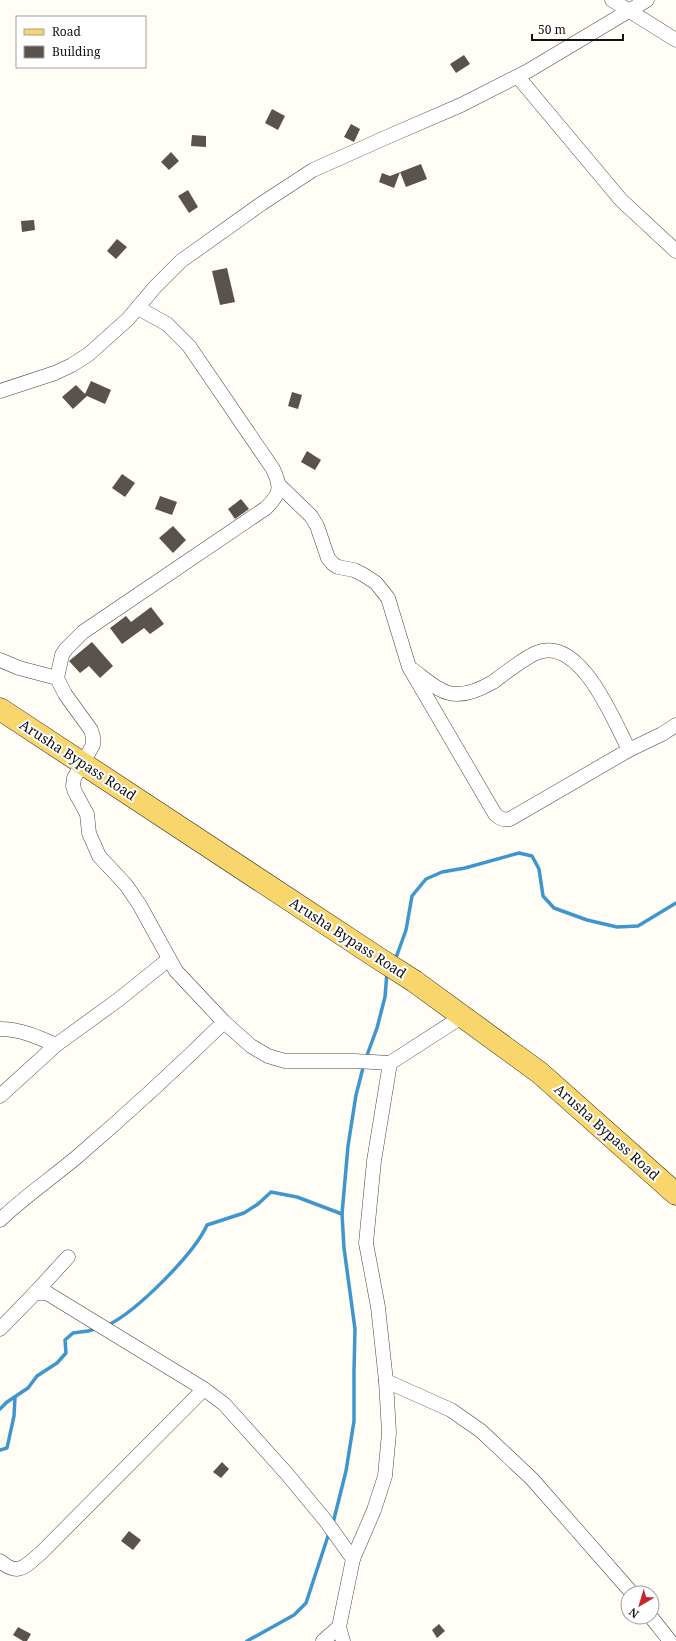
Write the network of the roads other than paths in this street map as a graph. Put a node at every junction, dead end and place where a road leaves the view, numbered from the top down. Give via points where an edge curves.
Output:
1 (612, 0) edge
2 (647, 0) edge
3 (629, 10) junction
4 (676, 40) edge
5 (518, 77) junction
6 (676, 251) edge
7 (138, 308) junction
8 (0, 391) edge
9 (279, 485) junction
10 (0, 660) edge
11 (409, 667) junction
12 (57, 678) junction
13 (0, 709) edge
14 (676, 725) edge
15 (629, 750) junction
16 (83, 763) junction
17 (169, 959) junction
18 (463, 1016) junction
19 (224, 1022) junction
20 (0, 1029) edge
21 (56, 1045) junction
22 (390, 1063) junction
23 (0, 1096) edge
24 (676, 1194) edge
25 (0, 1220) edge
26 (68, 1257) dead end
27 (35, 1293) junction
28 (0, 1329) edge
29 (386, 1381) junction
30 (204, 1389) junction
31 (353, 1559) junction
32 (0, 1561) edge
33 (625, 1585) edge
34 (657, 1625) edge
35 (340, 1627) junction
36 (323, 1641) edge
37 (343, 1641) edge
38 (670, 1641) edge

1 - 3 street
2 - 3 street
3 - 4 street
3 - 5 street
5 - 6 street via 621,200
5 - 7 street via 462,105 313,170 181,261
7 - 8 street via 102,344 72,366
7 - 9 street via 166,324 189,346 273,469
9 - 11 street via 311,516 328,558 333,564 364,575 376,583 388,598
9 - 12 street via 276,498 266,508 83,632 62,655
10 - 12 street
11 - 15 street via 441,690 457,694 469,693 487,685 536,652 552,650 562,653 581,667 596,687
11 - 15 street via 495,814 502,820 510,819
12 - 16 street via 65,694 91,730 93,745
13 - 16 main road, Arusha Bypass Road
14 - 15 street
16 - 17 street via 74,778 73,786 86,814 92,842 100,856 139,904
16 - 18 main road, Arusha Bypass Road
17 - 19 street via 186,982
17 - 21 street
18 - 22 street
18 - 24 main road, Arusha Bypass Road via 540,1073
19 - 22 street via 251,1046 268,1056 285,1061 355,1060
19 - 25 street via 175,1070
20 - 21 street via 11,1029
21 - 23 street
22 - 29 street via 374,1161 366,1243 378,1307
26 - 27 street
27 - 28 street
27 - 30 street via 46,1293
29 - 31 street via 388,1433 385,1476
29 - 33 street via 451,1410 481,1431 532,1479
30 - 31 street via 224,1404 287,1474
30 - 32 street via 41,1553 19,1570 14,1570
31 - 35 street
34 - 38 street
35 - 36 street
35 - 37 street

